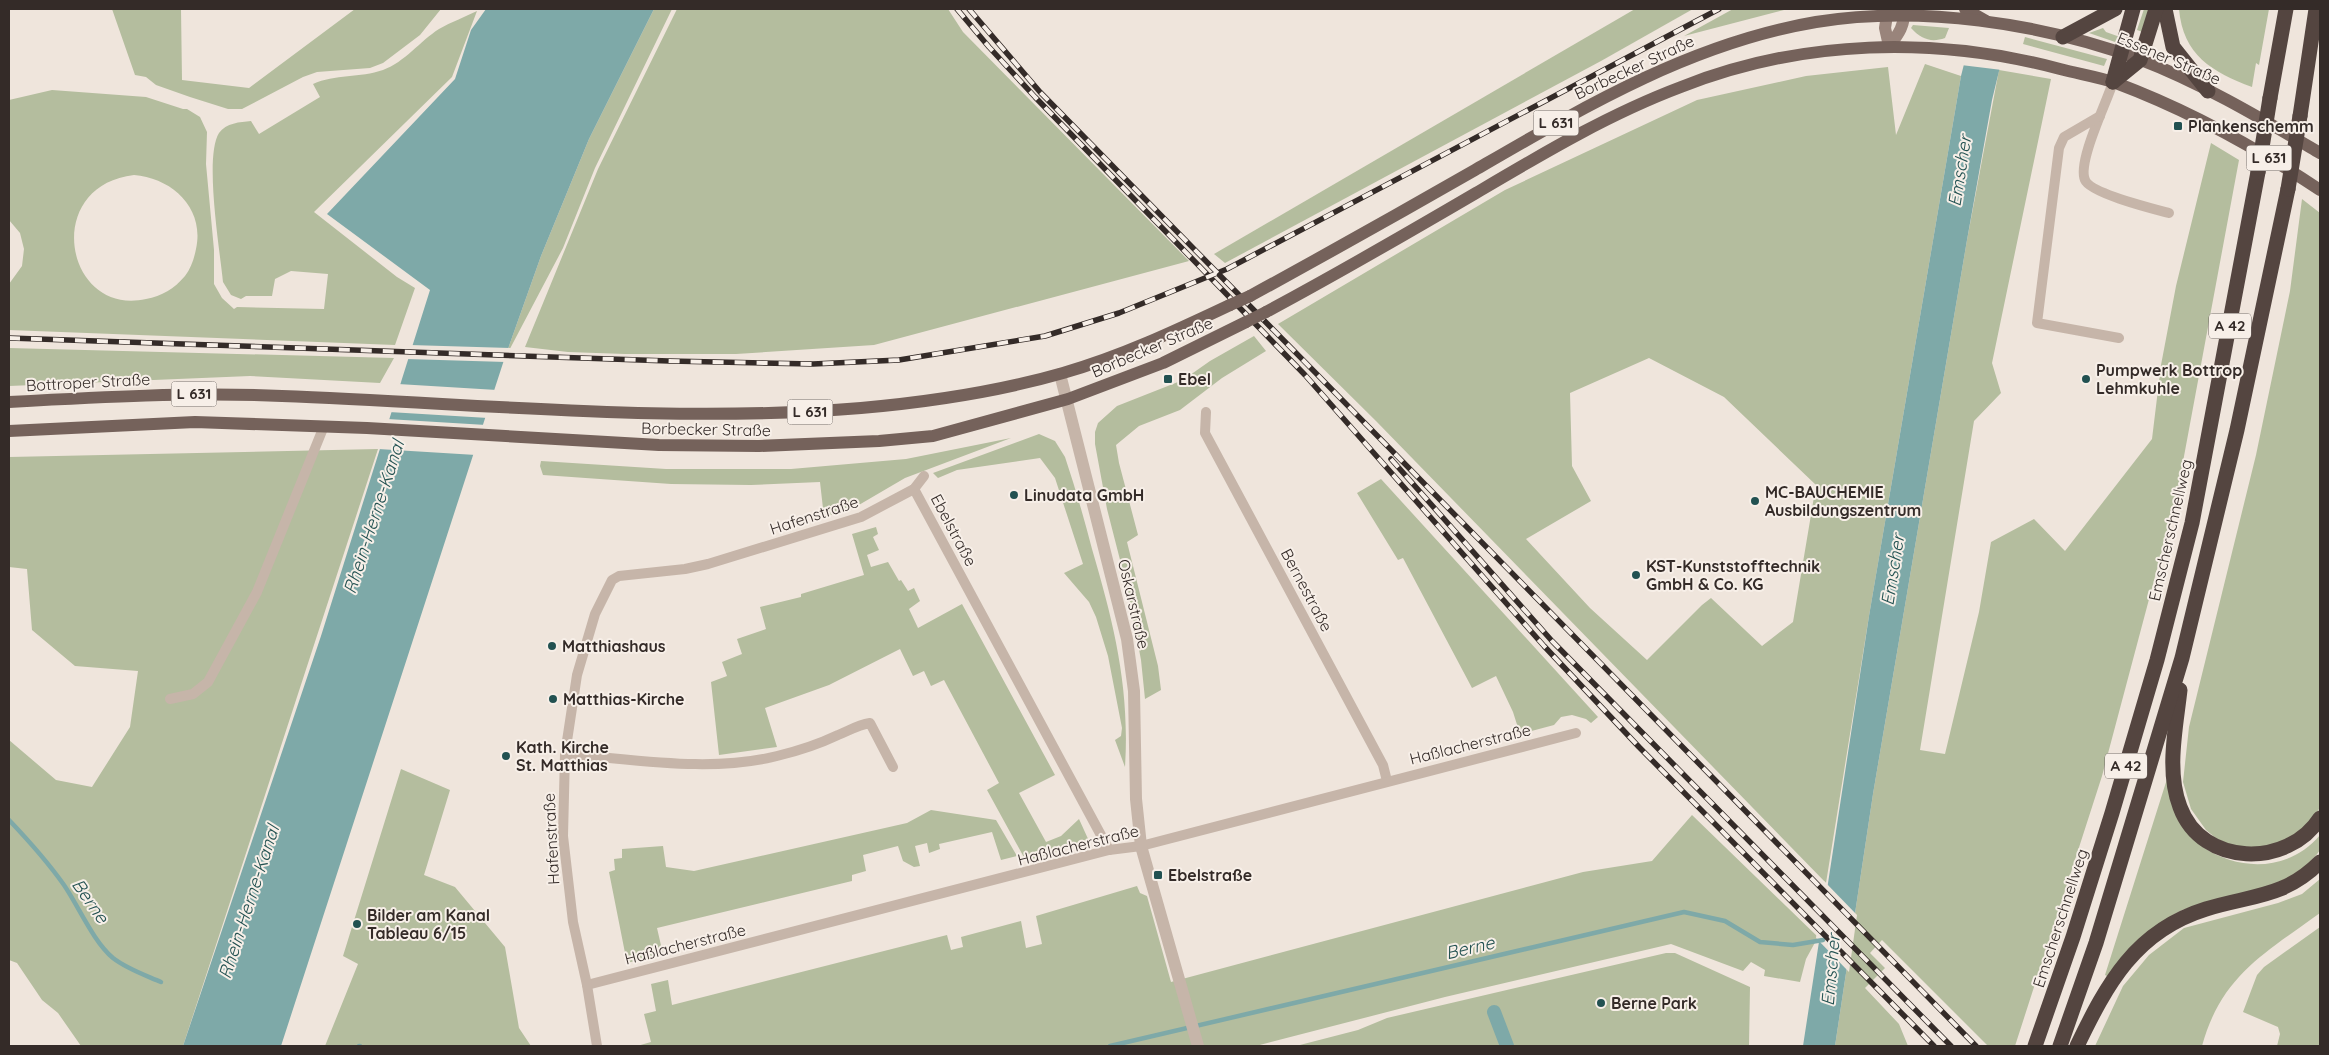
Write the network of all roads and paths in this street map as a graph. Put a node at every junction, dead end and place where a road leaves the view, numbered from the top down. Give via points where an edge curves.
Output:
1 (1846, 9) edge
2 (1965, 9) edge
3 (2115, 9) edge
4 (2133, 9) edge
5 (2156, 9) edge
6 (2165, 9) edge
7 (2281, 9) edge
8 (2286, 9) edge
9 (2316, 9) edge
10 (1886, 12) edge
11 (1904, 12) edge
12 (1816, 22) junction
13 (1990, 23) junction
14 (2063, 37) junction
15 (2280, 40) junction
16 (1889, 46) junction
17 (2120, 53) junction
18 (2140, 60) junction
19 (2113, 82) junction
20 (2208, 91) junction
21 (2100, 116) junction
22 (2320, 154) edge
23 (2320, 190) edge
24 (2169, 213) dead end
25 (2119, 338) dead end
26 (1060, 374) junction
27 (1068, 399) junction
28 (379, 400) joint
29 (9, 402) edge
30 (1206, 412) dead end
31 (324, 426) junction
32 (9, 431) edge
33 (924, 476) dead end
34 (914, 489) junction
35 (2182, 658) junction
36 (170, 699) dead end
37 (1576, 733) dead end
38 (566, 754) junction
39 (893, 767) dead end
40 (1387, 781) junction
41 (2320, 818) edge
42 (1140, 846) junction
43 (1109, 850) junction
44 (2320, 862) edge
45 (587, 985) junction
46 (596, 1046) edge
47 (1198, 1046) edge
48 (2035, 1046) edge
49 (2060, 1046) edge
50 (2077, 1046) edge

1 - 12 main road
2 - 13 main road
3 - 14 highway
4 - 17 highway
5 - 18 highway
6 - 20 highway via 2173,47
7 - 15 highway
8 - 15 highway, Emscherschnellweg / A 42
9 - 35 highway, A 42, bridge via 2288,189 2237,430
10 - 11 main road, Essener Straße / L 631
10 - 12 main road, Borbecker Straße / L 631
10 - 16 main road
11 - 13 main road, Essener Straße / L 631
11 - 16 main road via 1900,33
12 - 26 main road, Borbecker Straße / L 631, bridge via 1735,42 1661,70 1598,100 1250,296 1140,348
13 - 14 main road, Essener Straße / L 631
14 - 17 main road, Essener Straße / L 631
15 - 48 highway, Emscherschnellweg / A 42, bridge via 2192,523 2157,660 2112,813
16 - 19 main road, L 631 via 2017,58
16 - 27 main road, Borbecker Straße / L 631, bridge via 1772,58 1678,87 1593,127 1266,312 1163,363
17 - 18 main road, Essener Straße / L 631
17 - 19 highway
18 - 19 highway
18 - 20 main road, Essener Straße / L 631
19 - 21 street
19 - 23 main road, L 631 via 2217,130
20 - 22 main road, Essener Straße / L 631
21 - 24 street via 2089,143 2085,181 2108,194
21 - 25 street via 2064,137 2059,148 2037,324
26 - 27 street, Oskarstraße
26 - 28 main road, Borbecker Straße / L 631 via 920,403 755,415 551,411
27 - 31 main road, Borbecker Straße / L 631 via 933,436 759,446 659,445
27 - 42 street, Oskarstraße via 1127,640 1134,691
28 - 29 main road, Bottroper Straße / L 631 via 182,393
30 - 40 street, Bernestraße via 1205,432 1384,765
31 - 32 main road, L 631 via 194,422
31 - 36 street via 257,592 208,682 193,694
33 - 34 street, Hafenstraße
34 - 38 street, Hafenstraße via 861,517 708,564 619,576 612,580 600,599 586,637
34 - 43 street, Ebelstraße
35 - 41 highway via 2174,789 2180,809 2196,831 2228,852 2257,855 2290,846 2315,827
35 - 49 highway, A 42 via 2099,934
37 - 40 street, Haßlacherstraße
38 - 39 street via 698,764 742,762 810,747 859,724 870,723
38 - 45 street, Hafenstraße via 563,836 573,922
40 - 42 street, Haßlacherstraße
42 - 43 street, Haßlacherstraße
42 - 47 street
43 - 45 street, Haßlacherstraße
44 - 50 highway via 2305,877 2277,892 2206,909 2149,939 2131,955 2102,995
45 - 46 street, Hafenstraße

